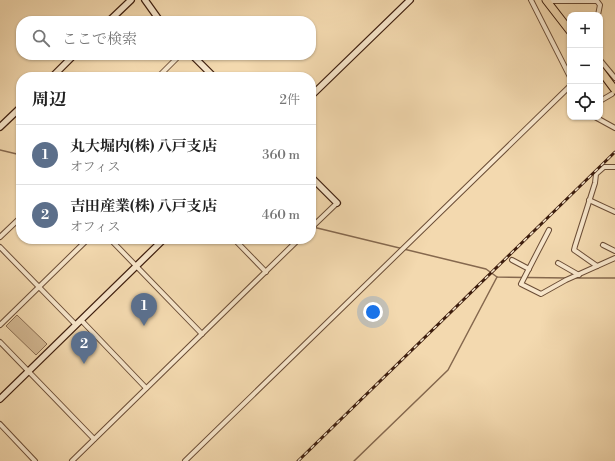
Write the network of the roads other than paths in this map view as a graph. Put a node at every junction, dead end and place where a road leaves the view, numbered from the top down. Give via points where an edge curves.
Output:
1 (131, 0) edge
2 (145, 0) edge
3 (410, 0) edge
4 (530, 0) edge
5 (546, 1) edge
6 (599, 12) edge
7 (114, 16) edge
8 (156, 16) edge
9 (567, 27) edge
10 (69, 60) edge
11 (175, 60) edge
12 (197, 60) edge
13 (603, 64) edge
14 (567, 71) edge
15 (57, 72) edge
16 (163, 72) edge
17 (209, 72) edge
18 (603, 75) edge
19 (615, 78) edge
20 (567, 89) edge
21 (316, 91) edge
22 (613, 92) edge
23 (603, 99) edge
24 (16, 112) edge
25 (600, 120) edge
26 (0, 128) edge
27 (615, 128) edge
28 (615, 167) edge
29 (316, 182) edge
30 (590, 200) junction
31 (336, 203) joint
32 (615, 212) edge
33 (16, 222) edge
34 (316, 223) edge
35 (549, 230) dead end
36 (0, 237) edge
37 (83, 244) edge
38 (115, 244) edge
39 (159, 244) edge
40 (239, 244) edge
41 (294, 244) edge
42 (603, 245) dead end
43 (0, 247) edge
44 (615, 251) edge
45 (614, 258) edge
46 (512, 260) dead end
47 (558, 263) dead end
48 (136, 266) junction
49 (597, 266) junction
50 (529, 269) junction
51 (266, 272) junction
52 (579, 275) junction
53 (39, 287) junction
54 (81, 320) junction
55 (0, 325) edge
56 (76, 325) junction
57 (202, 334) junction
58 (0, 342) edge
59 (29, 371) junction
60 (146, 388) junction
61 (0, 400) edge
62 (0, 424) edge
63 (94, 439) junction
64 (35, 461) edge
65 (72, 461) edge
66 (185, 461) edge

1 - 7 street
2 - 8 street
3 - 21 street
4 - 14 street
5 - 6 street via 597,1 600,5
5 - 9 highway
10 - 15 street
11 - 16 street
12 - 17 street
13 - 19 street
18 - 22 highway
20 - 66 street
22 - 23 street
24 - 26 street
25 - 27 street
28 - 30 street via 604,167 597,172
29 - 31 street
30 - 32 street
30 - 49 street via 574,250
31 - 34 street
33 - 36 street
35 - 50 street
37 - 53 street
38 - 48 street
39 - 48 street
40 - 51 street
41 - 51 street
42 - 44 street
43 - 53 street
45 - 49 street
46 - 50 street
47 - 52 street
48 - 54 street
48 - 57 street
49 - 52 street
50 - 52 street via 521,284 541,294
51 - 57 street
53 - 55 street
53 - 56 street
54 - 56 street
54 - 60 street
56 - 59 street
57 - 60 street
58 - 59 street
59 - 61 street
59 - 63 street
60 - 63 street
62 - 64 street
63 - 65 street

